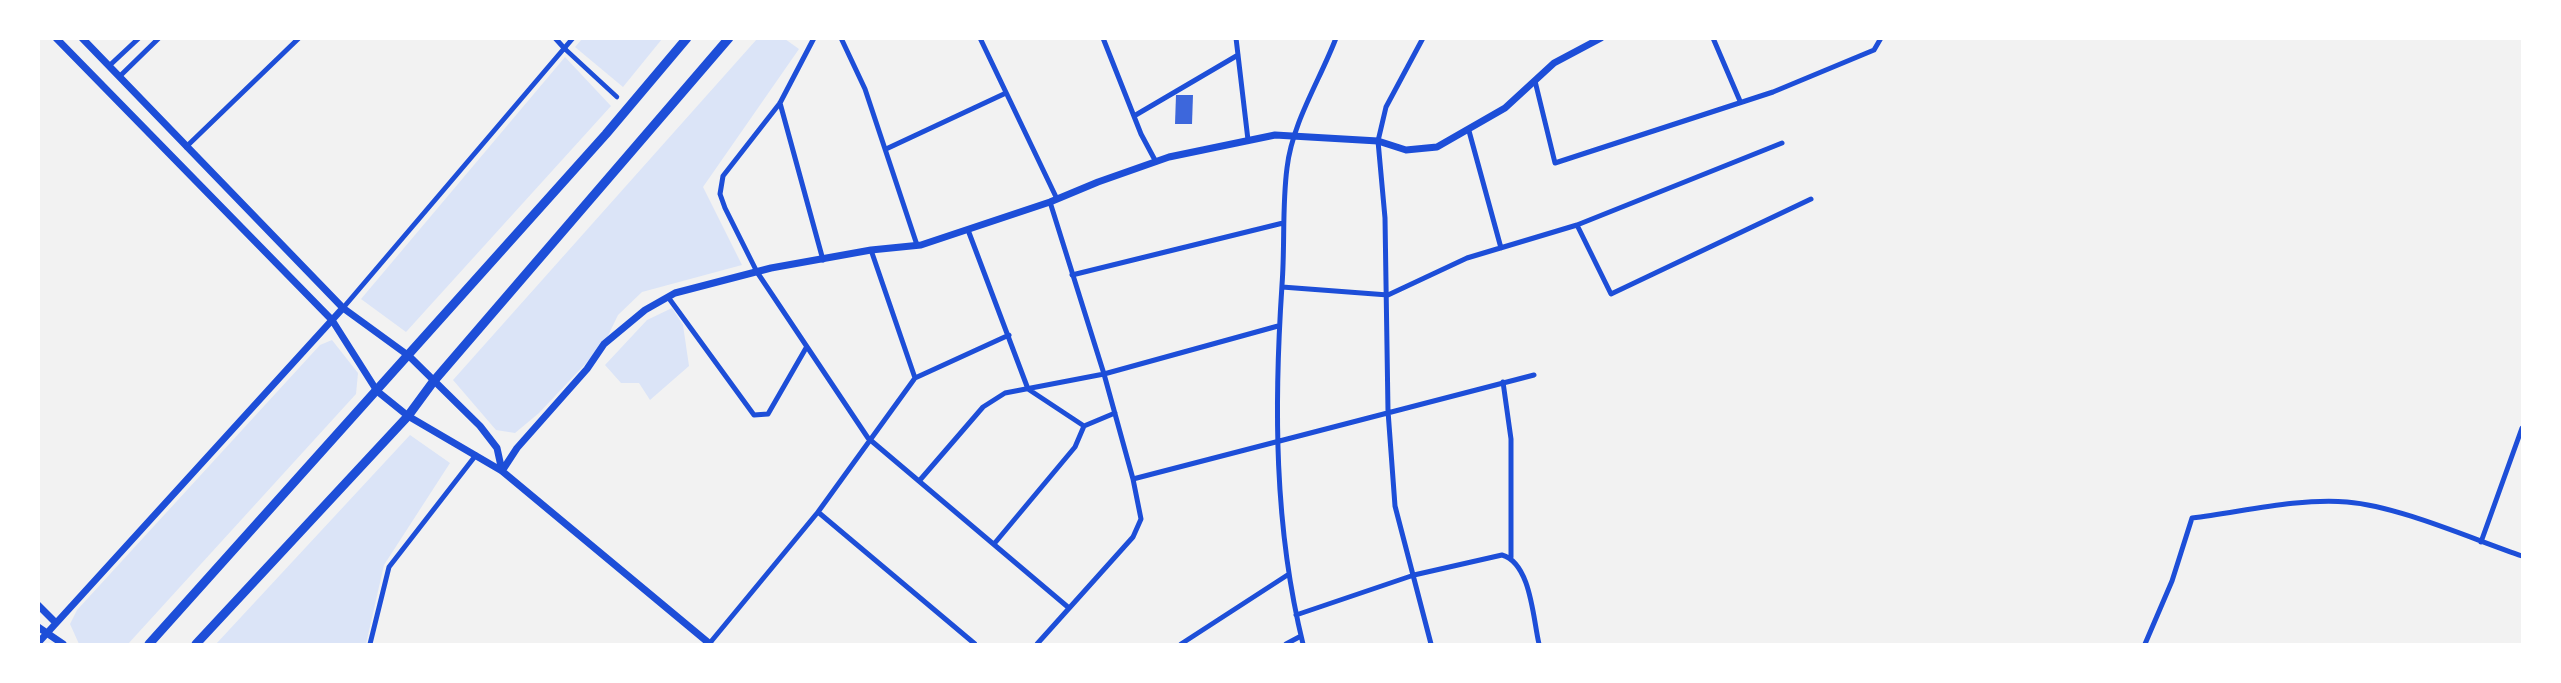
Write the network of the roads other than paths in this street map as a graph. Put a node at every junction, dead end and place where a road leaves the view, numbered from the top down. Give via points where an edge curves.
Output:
1 (55, 38) edge
2 (82, 38) edge
3 (139, 38) edge
4 (159, 38) edge
5 (287, 38) edge
6 (299, 38) edge
7 (555, 38) edge
8 (572, 38) edge
9 (687, 38) edge
10 (729, 38) edge
11 (814, 38) edge
12 (841, 38) edge
13 (979, 38) edge
14 (1104, 38) edge
15 (1236, 38) edge
16 (1336, 38) edge
17 (1423, 38) edge
18 (1713, 38) edge
19 (1881, 38) edge
20 (1601, 39) edge
21 (293, 44) junction
22 (565, 49) junction
23 (1238, 55) junction
24 (109, 66) junction
25 (119, 77) junction
26 (1535, 81) junction
27 (1006, 93) junction
28 (617, 97) dead end
29 (1740, 101) junction
30 (780, 103) junction
31 (1134, 116) junction
32 (1469, 131) junction
33 (1294, 135) junction
34 (1248, 140) junction
35 (1378, 141) junction
36 (1782, 143) dead end
37 (186, 147) junction
38 (886, 149) junction
39 (1156, 162) junction
40 (1811, 199) dead end
41 (1054, 200) junction
42 (1283, 223) junction
43 (1577, 225) junction
44 (968, 229) junction
45 (917, 245) junction
46 (1502, 248) junction
47 (871, 250) junction
48 (823, 260) junction
49 (757, 272) junction
50 (1072, 275) junction
51 (1282, 287) junction
52 (1388, 295) junction
53 (668, 297) junction
54 (343, 308) junction
55 (332, 320) junction
56 (1278, 326) junction
57 (1009, 335) junction
58 (806, 348) junction
59 (409, 356) junction
60 (1104, 374) junction
61 (1534, 375) dead end
62 (915, 379) junction
63 (433, 382) junction
64 (1503, 382) junction
65 (1028, 389) junction
66 (377, 391) junction
67 (1388, 411) junction
68 (1115, 413) junction
69 (408, 416) junction
70 (1084, 426) junction
71 (2522, 428) edge
72 (868, 438) junction
73 (1277, 440) junction
74 (476, 455) junction
75 (502, 471) junction
76 (1133, 479) junction
77 (920, 480) junction
78 (818, 512) junction
79 (2481, 542) junction
80 (994, 544) junction
81 (2522, 556) edge
82 (1511, 557) junction
83 (1289, 574) junction
84 (1414, 575) junction
85 (38, 605) edge
86 (1069, 608) junction
87 (1296, 615) junction
88 (56, 623) junction
89 (38, 627) edge
90 (47, 634) junction
91 (1301, 636) junction
92 (38, 643) edge
93 (709, 644) edge
94 (63, 645) edge
95 (149, 645) edge
96 (196, 645) edge
97 (370, 645) edge
98 (975, 645) edge
99 (1037, 645) edge
100 (1181, 645) edge
101 (1286, 645) edge
102 (1303, 645) edge
103 (1431, 645) edge
104 (1539, 645) edge
105 (2145, 645) edge

1 - 55 street
2 - 24 street
3 - 24 street
4 - 25 street
5 - 21 street
6 - 21 street
7 - 22 street
8 - 22 street
9 - 59 main road
10 - 63 main road
11 - 30 street
12 - 38 street
13 - 27 street
14 - 31 street
15 - 23 street
16 - 33 street
17 - 35 street via 1386,107
18 - 29 street
19 - 29 street via 1874,50
20 - 26 street via 1554,64
21 - 37 street
22 - 28 street
22 - 54 street
23 - 31 street
23 - 34 street
24 - 25 street
25 - 37 street
26 - 29 street via 1555,163
26 - 32 street
27 - 38 street
27 - 41 street
30 - 48 street
30 - 49 street via 723,176 720,194
31 - 39 street
32 - 35 street via 1437,147 1406,150
32 - 46 street
33 - 34 street
33 - 35 street
33 - 42 street
34 - 39 street
35 - 52 street
36 - 43 street
37 - 54 street
38 - 45 street
39 - 41 street
40 - 43 street via 1611,294
41 - 44 street
41 - 50 street
42 - 50 street
42 - 51 street
43 - 46 street
44 - 45 street
44 - 57 street
45 - 47 street
46 - 52 street via 1467,258
47 - 48 street
47 - 62 street
48 - 49 street
49 - 53 street
49 - 58 street
50 - 60 street
51 - 52 street
51 - 56 street
52 - 67 street
53 - 58 street via 754,415 768,414
53 - 75 street via 604,344
54 - 55 street
54 - 59 street
55 - 66 street
55 - 88 street
56 - 60 street
56 - 73 street
57 - 62 street
57 - 65 street
58 - 72 street
59 - 63 street
59 - 66 main road
60 - 65 street
60 - 68 street
61 - 64 street
62 - 72 street
63 - 69 main road
63 - 75 street via 492,441
64 - 67 street
64 - 82 street via 1511,439
65 - 70 street
65 - 77 street via 1005,394 983,407
66 - 69 street
66 - 95 main road
67 - 73 street
67 - 84 street via 1395,506
68 - 70 street
68 - 76 street
69 - 74 street
69 - 96 main road
70 - 80 street via 1075,447
71 - 79 street
72 - 77 street
72 - 78 street
73 - 76 street
73 - 83 street
74 - 75 street
74 - 97 street via 389,567
75 - 93 street
76 - 86 street via 1141,519 1133,537
77 - 80 street
78 - 93 street
78 - 98 street
79 - 81 street
79 - 105 street via 2348,502 2192,518
80 - 86 street
82 - 84 street via 1502,555
82 - 104 street via 1522,572
83 - 87 street
83 - 100 street
84 - 87 street
84 - 103 street
85 - 88 street
86 - 99 street
87 - 91 street
88 - 90 street
89 - 90 street
90 - 92 street
90 - 94 street
91 - 101 street
91 - 102 street

